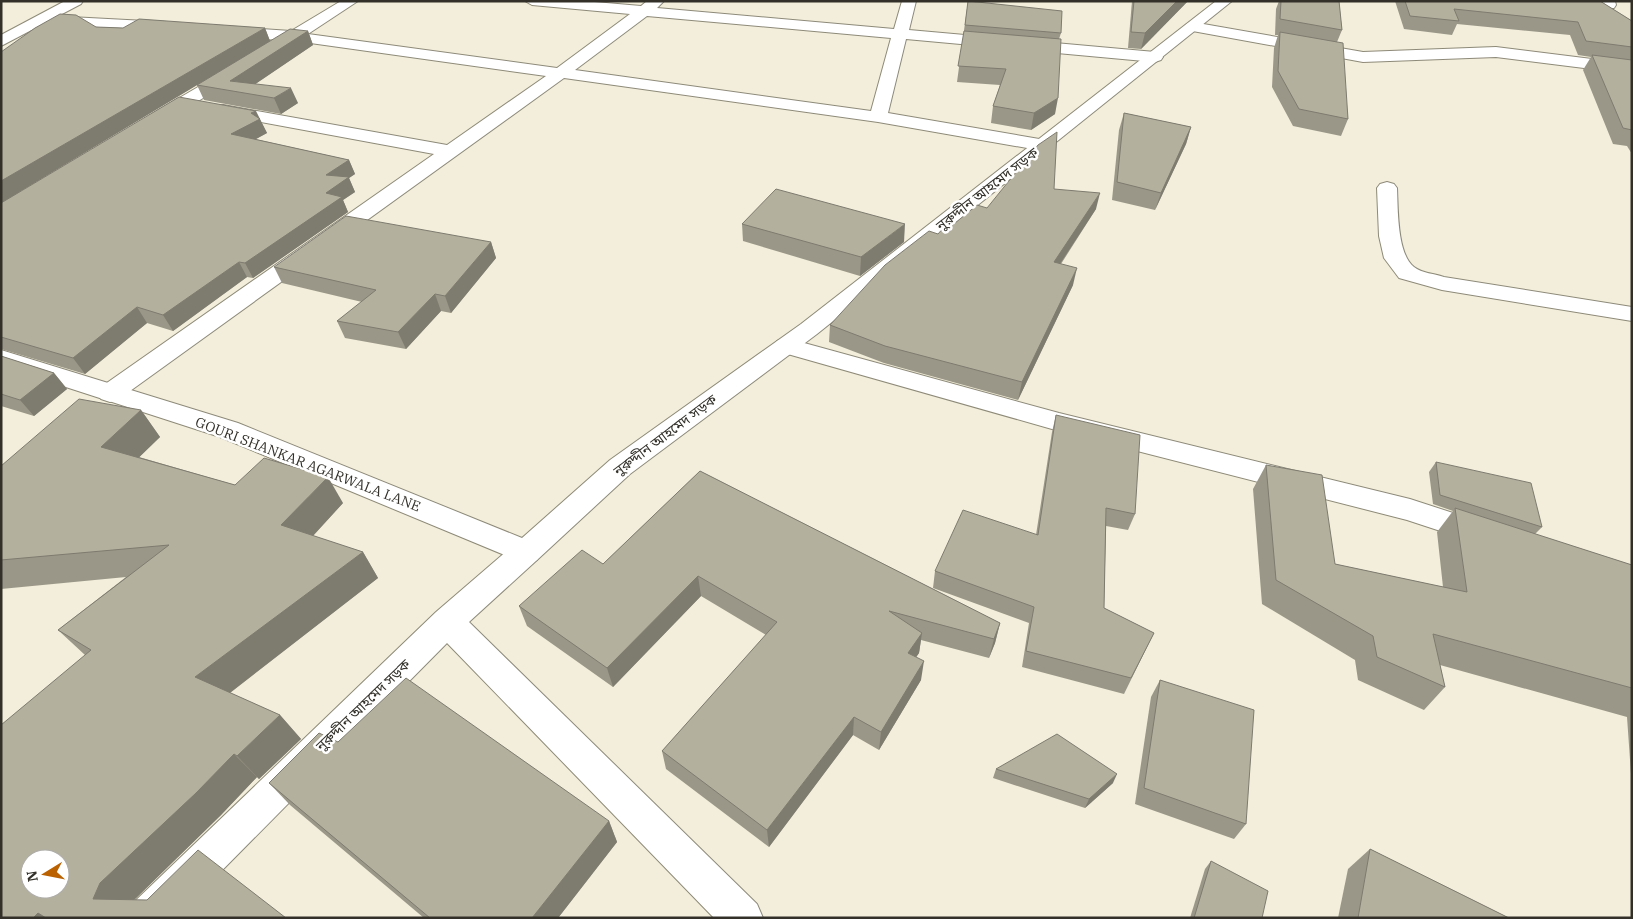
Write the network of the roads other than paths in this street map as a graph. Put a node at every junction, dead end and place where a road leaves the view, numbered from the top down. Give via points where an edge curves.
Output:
1 (76, 1) edge
2 (351, 1) edge
3 (532, 1) edge
4 (910, 1) edge
5 (1225, 1) edge
6 (650, 6) edge
7 (44, 19) junction
8 (1192, 26) junction
9 (177, 28) edge
10 (216, 31) edge
11 (901, 34) junction
12 (293, 36) junction
13 (1, 41) edge
14 (268, 51) edge
15 (1155, 57) junction
16 (251, 62) edge
17 (1632, 69) edge
18 (559, 74) junction
19 (183, 102) junction
20 (878, 117) junction
21 (142, 128) edge
22 (1044, 145) junction
23 (450, 151) junction
24 (1387, 188) dead end
25 (1632, 314) edge
26 (786, 346) junction
27 (1, 358) edge
28 (110, 393) junction
29 (1503, 540) edge
30 (526, 552) junction
31 (447, 622) junction
32 (146, 918) edge
33 (742, 918) edge

1 - 7 street
2 - 12 street
3 - 6 street
4 - 11 street
5 - 8 street, নুরুদ্দীন আহমেদ সড়ক
6 - 11 street
6 - 18 street
7 - 9 street
7 - 13 street
8 - 15 street, নুরুদ্দীন আহমেদ সড়ক
8 - 17 street via 1363,57 1496,52
10 - 12 street
11 - 15 street
11 - 20 street
12 - 14 street
12 - 18 street
15 - 22 street, নুরুদ্দীন আহমেদ সড়ক
16 - 19 street
18 - 20 street
18 - 23 street
19 - 21 street
19 - 23 street
20 - 22 street
22 - 26 street, নুরুদ্দীন আহমেদ সড়ক
23 - 28 street
24 - 25 street via 1393,250 1407,273 1442,283
26 - 29 street via 1059,422 1410,510
26 - 30 street, নুরুদ্দীন আহমেদ সড়ক via 620,467
27 - 28 street, GOURI SHANKAR AGARWALA LANE
28 - 30 street, GOURI SHANKAR AGARWALA LANE via 229,430
30 - 31 street, নুরুদ্দীন আহমেদ সড়ক
31 - 32 street, নুরুদ্দীন আহমেদ সড়ক
31 - 33 street

